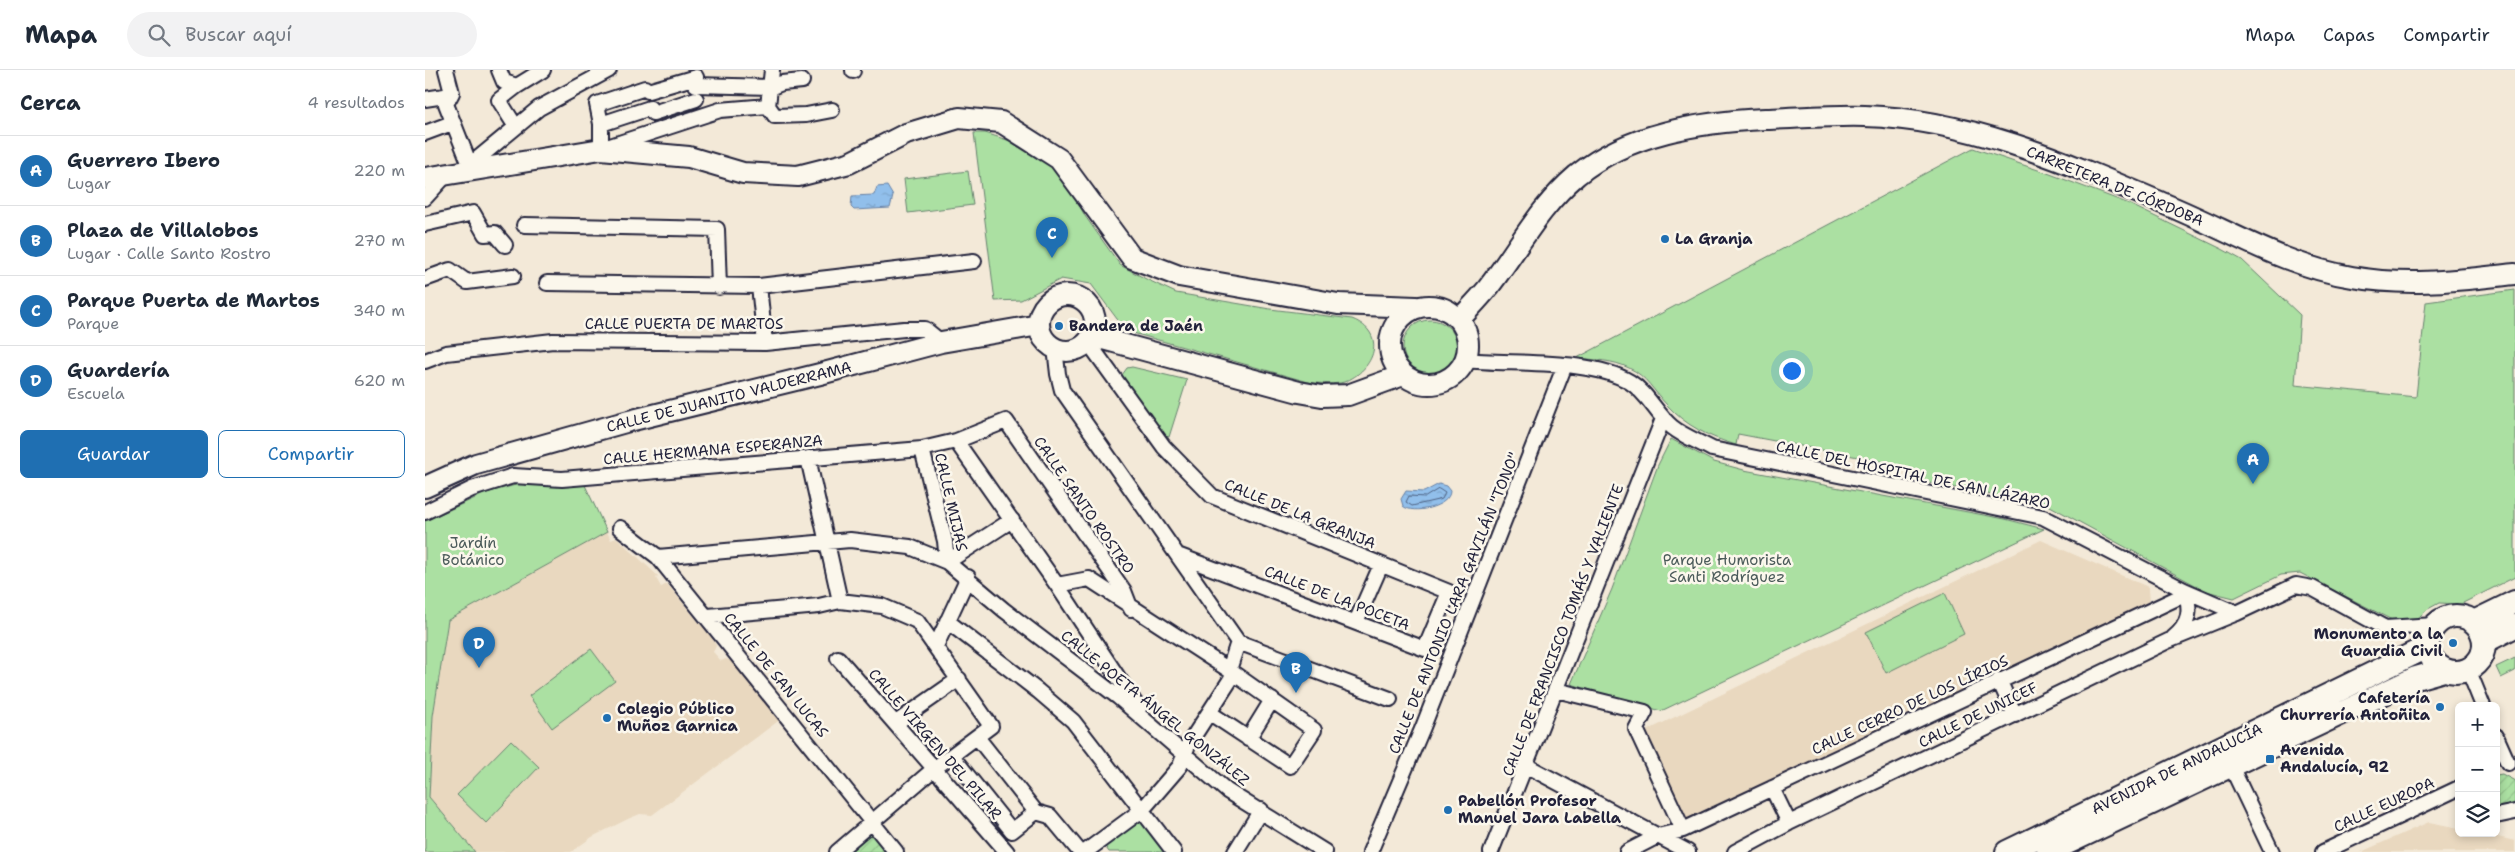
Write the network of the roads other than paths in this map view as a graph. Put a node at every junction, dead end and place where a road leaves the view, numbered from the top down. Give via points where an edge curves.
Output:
1 (446, 70) edge
2 (499, 70) edge
3 (543, 70) edge
4 (609, 70) edge
5 (772, 70) edge
6 (802, 81) dead end
7 (696, 83) edge
8 (517, 86) junction
9 (772, 87) junction
10 (451, 95) junction
11 (425, 99) edge
12 (768, 106) junction
13 (832, 110) dead end
14 (702, 116) junction
15 (452, 123) junction
16 (601, 124) junction
17 (516, 127) junction
18 (425, 133) edge
19 (601, 149) junction
20 (459, 171) junction
21 (425, 178) edge
22 (425, 198) edge
23 (425, 224) edge
24 (524, 225) dead end
25 (505, 245) dead end
26 (974, 261) dead end
27 (2515, 274) edge
28 (513, 276) dead end
29 (425, 279) edge
30 (547, 283) dead end
31 (759, 286) junction
32 (719, 287) junction
33 (1351, 306) junction
34 (1417, 307) junction
35 (1459, 320) junction
36 (1039, 325) junction
37 (1090, 339) junction
38 (1389, 341) junction
39 (765, 342) junction
40 (941, 342) junction
41 (1055, 348) junction
42 (1465, 360) junction
43 (425, 361) edge
44 (1565, 364) junction
45 (1403, 374) junction
46 (1663, 418) junction
47 (1006, 421) joint
48 (956, 442) junction
49 (922, 450) junction
50 (808, 458) junction
51 (425, 487) edge
52 (425, 512) edge
53 (1012, 520) junction
54 (621, 528) dead end
55 (827, 542) junction
56 (1180, 556) junction
57 (658, 557) junction
58 (947, 562) junction
59 (1381, 565) junction
60 (968, 577) junction
61 (1057, 585) junction
62 (1449, 592) joint
63 (2179, 594) junction
64 (840, 601) junction
65 (2515, 602) edge
66 (1131, 609) junction
67 (2237, 613) junction
68 (708, 616) junction
69 (947, 622) junction
70 (1356, 622) junction
71 (2474, 622) junction
72 (2435, 624) junction
73 (2515, 626) edge
74 (2168, 641) junction
75 (1238, 642) junction
76 (2484, 642) junction
77 (936, 646) junction
78 (2427, 647) junction
79 (838, 658) dead end
80 (2444, 670) junction
81 (2468, 670) junction
82 (1232, 672) junction
83 (959, 679) junction
84 (1999, 680) junction
85 (1556, 690) junction
86 (1390, 699) dead end
87 (1272, 700) junction
88 (2481, 702) edge
89 (1210, 713) junction
90 (2015, 716) junction
91 (896, 723) junction
92 (1149, 724) junction
93 (977, 737) junction
94 (1248, 739) junction
95 (2500, 747) edge
96 (1183, 754) junction
97 (952, 756) junction
98 (2506, 764) edge
99 (1527, 766) junction
100 (2231, 766) junction
101 (935, 768) junction
102 (1772, 788) junction
103 (2455, 790) edge
104 (1142, 810) junction
105 (1261, 810) junction
106 (1037, 812) junction
107 (2515, 812) edge
108 (2500, 815) edge
109 (872, 822) junction
110 (1789, 824) junction
111 (1683, 830) junction
112 (1658, 836) junction
113 (1102, 848) edge
114 (837, 852) edge
115 (896, 852) edge
116 (1007, 852) edge
117 (1080, 852) edge
118 (1085, 852) edge
119 (1174, 852) edge
120 (1235, 852) edge
121 (1325, 852) edge
122 (1370, 852) edge
123 (1491, 852) edge
124 (1627, 852) edge
125 (1688, 852) edge
126 (1735, 852) edge
127 (2007, 852) edge
128 (2048, 852) edge
129 (2272, 852) edge
130 (2323, 852) edge

1 - 10 street
2 - 8 street via 504,82
3 - 8 street
4 - 17 street via 539,108
5 - 9 street
6 - 9 street
7 - 9 street
7 - 14 street
7 - 16 street via 653,113 650,108
7 - 16 street via 648,91 645,88 597,104
8 - 17 street via 499,100
9 - 12 street
10 - 11 street
10 - 15 street via 446,104
12 - 13 street via 775,116
12 - 14 street via 720,110
14 - 19 street
15 - 18 street
15 - 20 street via 458,128
16 - 19 street
17 - 20 street
19 - 20 main road
19 - 33 main road via 689,157 743,173 798,176 849,164 906,134 959,118 1001,122 1059,159 1132,258 1179,276
20 - 21 main road
20 - 22 street
23 - 25 street via 473,213 485,234 495,233
24 - 32 street via 717,229
26 - 31 street
27 - 35 main road, CARRETERA DE CÓRDOBA via 2441,283 2351,277 2292,261 2057,160 1955,127 1865,116 1740,120 1684,127 1615,150 1577,175 1534,220 1487,289
28 - 29 street via 467,282 450,270
30 - 32 street
31 - 32 street
31 - 39 street
33 - 34 main road
33 - 38 main road via 1379,324
34 - 35 main road via 1440,307
34 - 38 main road via 1397,321
35 - 42 main road via 1466,332
36 - 37 main road via 1041,314 1049,302 1067,295 1076,296 1091,308 1095,327
36 - 40 main road, CALLE DE JUANITO VALDERRAMA
36 - 41 main road via 1044,338
37 - 41 main road via 1074,350
37 - 45 main road via 1321,396 1348,395
37 - 59 street, CALLE DE LA GRANJA via 1164,447 1212,496
38 - 45 main road via 1394,363
39 - 40 street, CALLE PUERTA DE MARTOS via 905,329 925,329
39 - 43 street, CALLE PUERTA DE MARTOS via 553,341 446,353
40 - 51 main road, CALLE DE JUANITO VALDERRAMA via 629,421 476,464
41 - 56 street via 1062,390
42 - 44 street, CALLE DEL HOSPITAL DE SAN LÁZARO via 1500,364
42 - 45 main road via 1458,371 1437,383 1413,381
44 - 46 street, CALLE DEL HOSPITAL DE SAN LÁZARO via 1618,376 1632,383
44 - 122 street, CALLE DE ANTONIO LARA GAVILÁN "TONO" via 1423,727
46 - 63 street, CALLE DEL HOSPITAL DE SAN LÁZARO via 1673,428 1712,449 2043,517
46 - 85 street, CALLE DE FRANCISCO TOMÁS Y VALIENTE
47 - 48 street, CALLE HERMANA ESPERANZA
47 - 66 street, CALLE SANTO ROSTRO via 1124,591
48 - 49 street, CALLE HERMANA ESPERANZA
48 - 53 street
49 - 50 street, CALLE HERMANA ESPERANZA
49 - 58 street, CALLE MIJAS via 945,541
50 - 52 street, CALLE HERMANA ESPERANZA via 562,478 513,476 472,489
50 - 55 street
53 - 58 street
53 - 61 street
54 - 57 street, CALLE DE SAN LUCAS
55 - 57 street, CALLE POETA ÁNGEL GONZÁLEZ
55 - 58 street, CALLE POETA ÁNGEL GONZÁLEZ via 850,540 910,547
55 - 64 street
56 - 70 street, CALLE DE LA POCETA
56 - 75 street
57 - 68 street, CALLE DE SAN LUCAS
58 - 60 street, CALLE POETA ÁNGEL GONZÁLEZ
59 - 62 street, CALLE DE LA GRANJA
59 - 70 street
60 - 69 street
60 - 92 street, CALLE POETA ÁNGEL GONZÁLEZ via 1004,610
61 - 66 street, CALLE SANTO ROSTRO via 1089,579
61 - 92 street
62 - 70 street, CALLE DE LA POCETA via 1425,649
63 - 67 street, CALLE DEL HOSPITAL DE SAN LÁZARO
63 - 74 street via 2189,602 2189,617 2183,630
63 - 84 street, CALLE CERRO DE LOS LÍRIOS
64 - 68 street via 819,606
64 - 77 street via 882,606 917,621
65 - 71 main road
66 - 82 street, CALLE SANTO ROSTRO
67 - 72 street via 2296,585 2312,588 2385,628
67 - 74 street, CALLE DE UNICEF
68 - 109 street, CALLE DE SAN LUCAS
69 - 77 street
69 - 104 street via 1073,721
71 - 72 main road via 2450,616
71 - 76 main road
72 - 78 main road
73 - 76 main road
74 - 90 street, CALLE DE UNICEF
75 - 82 street
75 - 86 street
76 - 81 main road via 2480,658
77 - 83 street
78 - 80 main road via 2433,660
78 - 127 main road, AVENIDA DE ANDALUCÍA
79 - 91 street, CALLE VIRGEN DEL PILAR
80 - 81 main road
80 - 100 main road, AVENIDA DE ANDALUCÍA via 2417,678
81 - 88 street
82 - 87 street, CALLE SANTO ROSTRO
82 - 89 street
83 - 91 street
83 - 93 street via 991,726
84 - 90 street
84 - 102 street, CALLE CERRO DE LOS LÍRIOS
85 - 99 street, CALLE DE FRANCISCO TOMÁS Y VALIENTE
85 - 111 street via 1645,712 1636,729
87 - 94 street
87 - 94 street, CALLE SANTO ROSTRO via 1313,730 1290,766
89 - 94 street
89 - 96 street
90 - 110 street, CALLE DE UNICEF
91 - 101 street, CALLE VIRGEN DEL PILAR
92 - 96 street, CALLE POETA ÁNGEL GONZÁLEZ
93 - 97 street
93 - 106 street
95 - 98 street
96 - 104 street via 1180,766
96 - 105 street, CALLE POETA ÁNGEL GONZÁLEZ via 1227,791
97 - 101 street
97 - 106 street via 1012,831
99 - 112 street
99 - 123 street, CALLE DE FRANCISCO TOMÁS Y VALIENTE
100 - 128 main road, AVENIDA DE ANDALUCÍA
100 - 129 street
101 - 109 street
101 - 116 street, CALLE VIRGEN DEL PILAR
102 - 110 street
102 - 111 street, CALLE CERRO DE LOS LÍRIOS
103 - 130 street, CALLE EUROPA
104 - 113 street
104 - 119 street
105 - 120 street
105 - 121 street, CALLE POETA ÁNGEL GONZÁLEZ
106 - 117 street via 1050,816
107 - 108 street
109 - 114 street
109 - 115 street, CALLE DE SAN LUCAS
110 - 126 street, CALLE DE UNICEF
111 - 112 street, CALLE CERRO DE LOS LÍRIOS
112 - 124 street, CALLE CERRO DE LOS LÍRIOS
112 - 125 street
113 - 118 street

